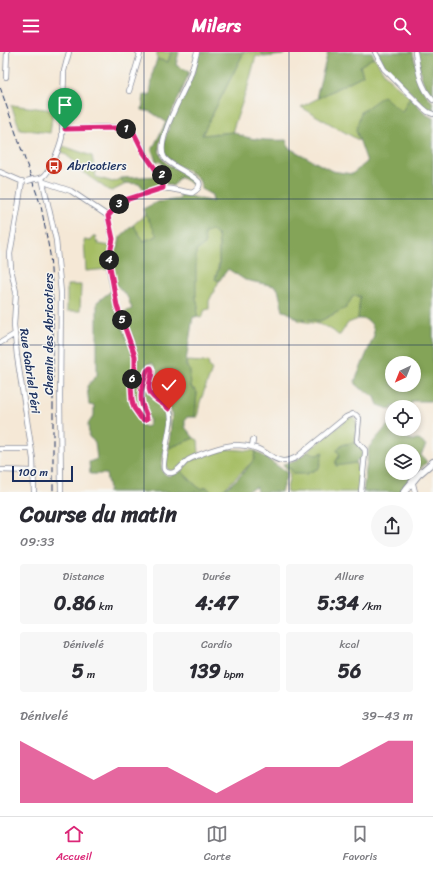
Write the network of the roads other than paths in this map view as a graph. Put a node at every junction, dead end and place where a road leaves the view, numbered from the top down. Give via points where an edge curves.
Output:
1 (7, 52) edge
2 (68, 52) edge
3 (138, 52) edge
4 (197, 52) edge
5 (375, 52) edge
6 (415, 52) edge
7 (6, 77) dead end
8 (129, 91) dead end
9 (433, 100) edge
10 (433, 114) edge
11 (62, 129) junction
12 (1, 173) edge
13 (43, 180) junction
14 (24, 181) junction
15 (163, 188) junction
16 (108, 216) junction
17 (15, 334) junction
18 (0, 343) edge
19 (254, 440) dead end
20 (252, 447) junction
21 (31, 448) junction
22 (0, 449) edge
23 (433, 462) edge
24 (0, 470) edge
25 (33, 471) junction
26 (411, 483) junction
27 (34, 492) edge
28 (60, 492) edge
29 (361, 492) edge
30 (404, 492) edge
31 (415, 492) edge

1 - 7 street
2 - 11 street via 64,71
3 - 8 street via 140,54
4 - 15 street via 189,79 166,130 162,151 170,163 194,177 199,182 199,187 194,192
5 - 10 street via 384,69 423,108
6 - 9 street via 423,87
11 - 13 street via 56,157
11 - 15 street via 131,129 144,153 163,176
12 - 14 street
13 - 14 street, bridge
13 - 16 street via 71,190
13 - 28 street, Chemin des Abricotiers via 56,240 61,293
14 - 17 street, Rue Gabriel Péri via 10,254 16,292
15 - 16 street via 122,201
16 - 20 street via 113,239 109,258 112,282 117,306 135,356 131,384 134,408 141,418 147,419 141,396 147,371 151,368 153,372 150,393 170,412 164,470 168,473 174,472 189,460 220,447
17 - 18 street
17 - 21 street, Rue Gabriel Péri
19 - 20 street
20 - 29 street via 278,460 289,460 297,457 346,417 355,414 359,420 357,441 365,450
21 - 22 street
21 - 25 street, Rue Gabriel Péri
23 - 26 street
24 - 25 street
25 - 27 street, Rue Gabriel Péri
26 - 30 street
26 - 31 street

